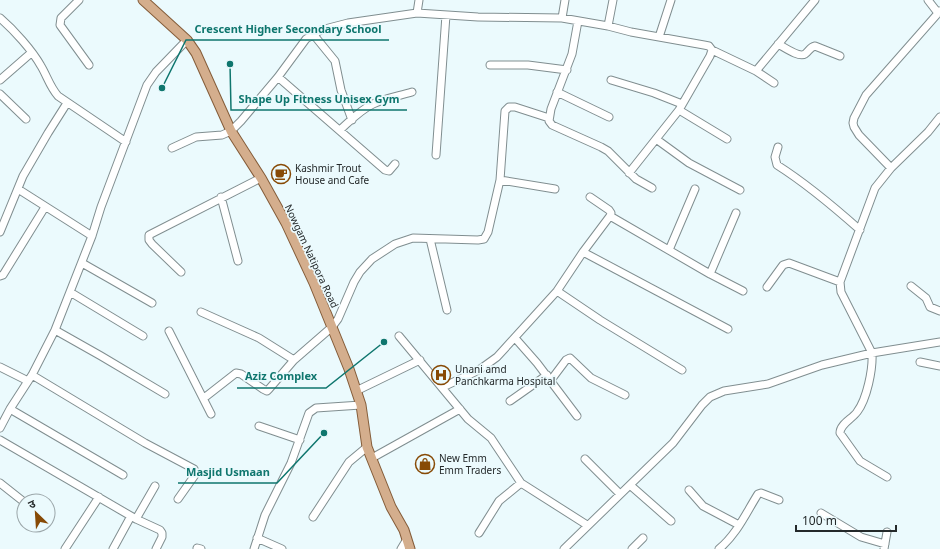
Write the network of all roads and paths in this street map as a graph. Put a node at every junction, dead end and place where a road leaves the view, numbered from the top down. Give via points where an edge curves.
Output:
1 (79, 0) edge
2 (144, 0) edge
3 (419, 0) edge
4 (566, 0) edge
5 (613, 0) edge
6 (671, 0) edge
7 (815, 0) edge
8 (928, 0) edge
9 (939, 12) edge
10 (417, 13) junction
11 (446, 15) junction
12 (0, 18) edge
13 (562, 18) junction
14 (578, 21) junction
15 (608, 26) junction
16 (313, 34) junction
17 (659, 37) junction
18 (188, 40) junction
19 (778, 44) junction
20 (712, 50) junction
21 (31, 53) junction
22 (840, 56) dead end
23 (89, 65) dead end
24 (490, 65) dead end
25 (567, 70) junction
26 (756, 71) junction
27 (278, 77) junction
28 (0, 80) edge
29 (611, 80) dead end
30 (774, 83) dead end
31 (412, 92) dead end
32 (558, 92) junction
33 (0, 94) edge
34 (67, 103) junction
35 (680, 107) junction
36 (609, 117) dead end
37 (940, 117) edge
38 (26, 118) dead end
39 (549, 118) junction
40 (352, 120) junction
41 (340, 130) junction
42 (231, 131) junction
43 (656, 139) junction
44 (728, 139) dead end
45 (126, 142) junction
46 (778, 147) dead end
47 (172, 148) dead end
48 (436, 155) dead end
49 (395, 164) dead end
50 (891, 168) junction
51 (630, 173) junction
52 (260, 178) junction
53 (500, 180) junction
54 (652, 188) dead end
55 (18, 189) junction
56 (555, 189) dead end
57 (695, 189) dead end
58 (740, 190) dead end
59 (222, 197) junction
60 (590, 197) dead end
61 (46, 207) junction
62 (736, 213) dead end
63 (610, 216) junction
64 (860, 230) junction
65 (0, 232) edge
66 (92, 236) junction
67 (430, 239) junction
68 (669, 250) junction
69 (583, 252) junction
70 (238, 261) dead end
71 (82, 263) junction
72 (181, 272) dead end
73 (710, 274) junction
74 (0, 276) edge
75 (840, 282) junction
76 (911, 286) dead end
77 (767, 287) dead end
78 (557, 291) junction
79 (743, 291) dead end
80 (70, 292) junction
81 (152, 303) dead end
82 (447, 310) dead end
83 (940, 311) edge
84 (201, 312) dead end
85 (332, 326) junction
86 (728, 329) dead end
87 (55, 330) junction
88 (169, 331) dead end
89 (143, 336) dead end
90 (400, 336) dead end
91 (515, 338) junction
92 (940, 342) edge
93 (872, 353) junction
94 (294, 360) junction
95 (420, 360) junction
96 (920, 362) dead end
97 (940, 366) edge
98 (0, 367) edge
99 (682, 370) dead end
100 (30, 378) junction
101 (549, 378) junction
102 (443, 387) junction
103 (356, 391) junction
104 (165, 394) dead end
105 (625, 395) dead end
106 (204, 398) junction
107 (510, 400) dead end
108 (361, 405) junction
109 (10, 409) junction
110 (460, 409) junction
111 (211, 414) dead end
112 (577, 416) dead end
113 (1, 423) edge
114 (259, 426) dead end
115 (0, 440) edge
116 (300, 440) junction
117 (367, 447) junction
118 (372, 458) junction
119 (585, 459) dead end
120 (123, 475) dead end
121 (887, 477) dead end
122 (0, 483) edge
123 (521, 483) junction
124 (630, 485) junction
125 (155, 486) dead end
126 (689, 490) dead end
127 (620, 494) junction
128 (16, 496) edge
129 (99, 497) junction
130 (178, 499) dead end
131 (779, 500) dead end
132 (821, 513) dead end
133 (134, 517) junction
134 (313, 517) dead end
135 (671, 521) dead end
136 (587, 525) junction
137 (739, 525) junction
138 (887, 532) dead end
139 (479, 533) dead end
140 (257, 538) junction
141 (643, 538) dead end
142 (407, 539) junction
143 (884, 547) edge
144 (65, 549) edge
145 (113, 549) edge
146 (156, 549) edge
147 (254, 549) edge
148 (282, 549) edge
149 (401, 549) edge
150 (410, 549) edge
151 (564, 549) edge
152 (632, 549) edge
153 (719, 549) edge

1 - 23 street via 61,18 60,25
2 - 18 main road, Nowgam Natipora Road
3 - 10 street
4 - 13 street
5 - 15 street
6 - 17 street
7 - 19 street
8 - 9 street
9 - 50 street via 866,95 854,118 854,127 859,135
10 - 11 street
10 - 16 street via 348,23
11 - 13 street
11 - 48 street
12 - 21 street
13 - 14 street
14 - 15 street
14 - 25 street
15 - 17 street
16 - 27 street via 301,45
16 - 40 street via 335,61 341,90
17 - 20 street via 704,45
18 - 42 main road, Nowgam Natipora Road
18 - 45 street via 147,84
19 - 22 street via 799,56 815,46
19 - 26 street
20 - 26 street
20 - 35 street
21 - 28 street
21 - 34 street via 41,66 53,91
24 - 25 street via 528,65
25 - 32 street
26 - 30 street
27 - 41 street
27 - 42 street
29 - 35 street via 654,93
31 - 40 street via 371,105
32 - 36 street
32 - 39 street
33 - 38 street
34 - 45 street
34 - 55 street via 31,162
35 - 43 street
35 - 44 street
37 - 50 street
39 - 51 street via 552,125 608,151
39 - 53 street via 515,107 507,108
40 - 41 street
41 - 49 street via 387,171
42 - 47 street via 222,135 196,137
42 - 52 main road, Nowgam Natipora Road
43 - 51 street
43 - 58 street via 689,163
45 - 66 street
46 - 64 street via 775,157 777,165 814,190
50 - 64 street via 875,188
51 - 54 street
52 - 59 street
52 - 85 main road, Nowgam Natipora Road via 286,223
53 - 56 street
53 - 67 street via 488,232 484,239
55 - 61 street
55 - 65 street
57 - 68 street
59 - 70 street
59 - 72 street via 149,235 152,244
60 - 63 street via 609,210
61 - 66 street
61 - 74 street
62 - 73 street
63 - 68 street
63 - 69 street
64 - 75 street
66 - 71 street
67 - 82 street
67 - 85 street via 419,238 395,244 372,259 354,282 344,308
68 - 73 street
69 - 78 street
69 - 86 street
71 - 80 street
71 - 81 street
73 - 79 street
75 - 77 street via 789,263 783,265
75 - 93 street via 843,295
76 - 83 street via 926,298 928,306
78 - 91 street
78 - 99 street
80 - 87 street
80 - 89 street
84 - 94 street via 259,338
85 - 94 street
85 - 103 main road, Nowgam Natipora Road
87 - 100 street
87 - 104 street
88 - 106 street
90 - 95 street
91 - 101 street
91 - 102 street via 485,367
92 - 93 street
93 - 121 street via 870,376 863,400 856,413 841,428 840,433 860,461
93 - 124 street via 822,365 768,384 724,391 710,397 673,443
94 - 106 street via 268,390 236,373
95 - 102 street
95 - 103 street
96 - 97 street
98 - 100 street
100 - 109 street
100 - 130 street via 194,469 195,475
101 - 105 street via 570,358 591,378
101 - 107 street
101 - 112 street
102 - 110 street
103 - 108 main road, Nowgam Natipora Road
106 - 111 street
108 - 116 street via 314,409 309,413
108 - 117 main road, Nowgam Natipora Road
109 - 113 street
109 - 120 street
110 - 118 street
110 - 123 street via 471,423 491,438
114 - 116 street
115 - 129 street
116 - 140 street
117 - 118 main road, Nowgam Natipora Road
117 - 134 street via 349,462
118 - 142 main road, Nowgam Natipora Road via 391,508
119 - 127 street
122 - 128 street
123 - 136 street
123 - 139 street via 499,501
124 - 127 street
124 - 135 street
125 - 133 street
126 - 137 street via 702,506
127 - 136 street
129 - 133 street
129 - 144 street
131 - 137 street via 758,494
132 - 143 street
133 - 145 street
133 - 146 street via 160,530 162,537
136 - 151 street
137 - 153 street
138 - 143 street
140 - 147 street
140 - 148 street
141 - 152 street
142 - 149 street
142 - 150 main road, Nowgam Natipora Road

